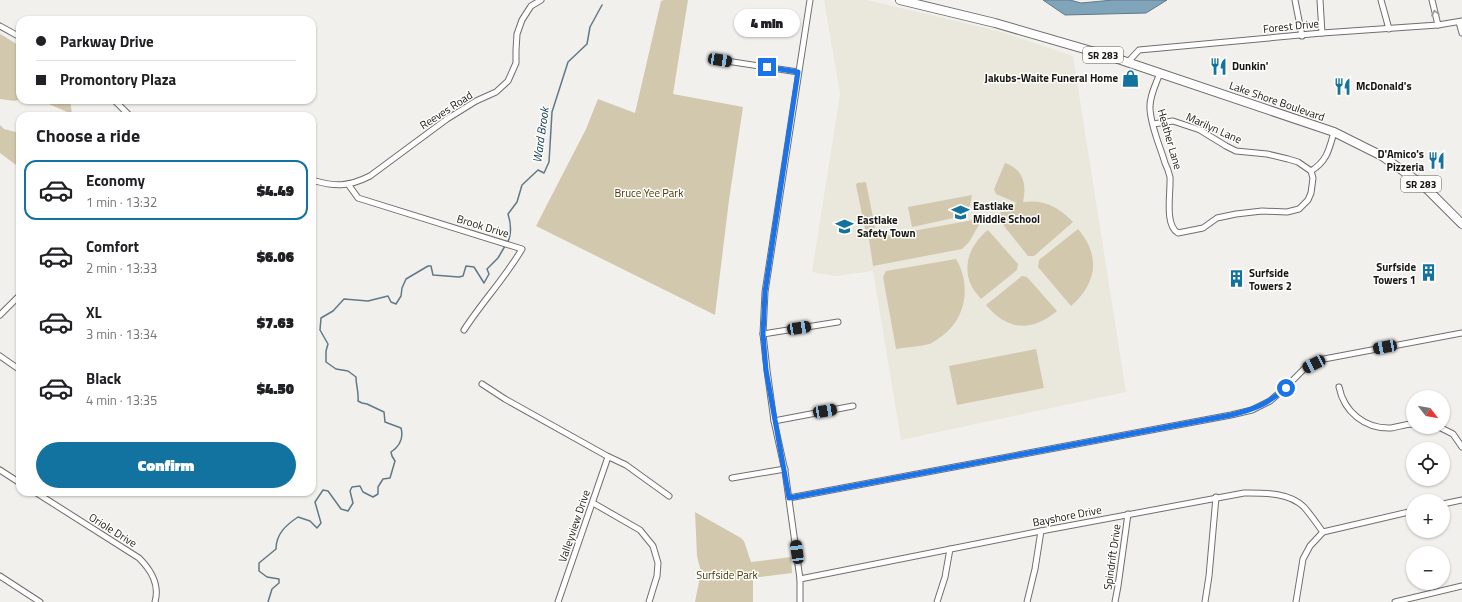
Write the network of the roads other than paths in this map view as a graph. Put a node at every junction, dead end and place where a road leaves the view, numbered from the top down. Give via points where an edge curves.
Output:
1 (541, 0) edge
2 (810, 0) edge
3 (900, 0) edge
4 (1295, 0) edge
5 (1320, 0) edge
6 (1380, 0) edge
7 (1432, 0) edge
8 (1461, 21) edge
9 (1438, 25) junction
10 (0, 26) edge
11 (1389, 29) junction
12 (1322, 33) junction
13 (1462, 33) edge
14 (16, 35) edge
15 (1302, 36) junction
16 (720, 60) dead end
17 (1127, 63) junction
18 (798, 72) junction
19 (1160, 73) junction
20 (118, 104) edge
21 (126, 112) edge
22 (1153, 124) junction
23 (1334, 132) junction
24 (1311, 171) junction
25 (316, 181) edge
26 (348, 184) junction
27 (1462, 224) edge
28 (16, 299) edge
29 (0, 315) edge
30 (838, 322) dead end
31 (464, 330) dead end
32 (1462, 333) edge
33 (763, 334) junction
34 (0, 356) edge
35 (16, 367) edge
36 (482, 384) dead end
37 (1339, 387) dead end
38 (853, 406) dead end
39 (774, 421) junction
40 (1406, 425) edge
41 (1450, 432) edge
42 (1462, 447) edge
43 (608, 457) junction
44 (784, 469) junction
45 (0, 470) edge
46 (732, 478) dead end
47 (16, 480) edge
48 (41, 496) edge
49 (669, 496) dead end
50 (789, 498) junction
51 (1216, 498) junction
52 (1462, 500) edge
53 (593, 503) junction
54 (1450, 503) edge
55 (1128, 514) junction
56 (1406, 514) edge
57 (1042, 531) junction
58 (1324, 532) junction
59 (950, 549) junction
60 (0, 576) edge
61 (800, 579) junction
62 (1462, 586) edge
63 (40, 602) edge
64 (155, 602) edge
65 (558, 602) edge
66 (649, 602) edge
67 (800, 602) edge
68 (937, 602) edge
69 (1027, 602) edge
70 (1115, 602) edge
71 (1205, 602) edge
72 (1296, 602) edge
73 (1394, 602) edge

1 - 26 street, Reeves Road via 531,6 522,20 517,34 516,64 508,80 496,92 447,119 370,176
2 - 18 street
3 - 17 main road, Lake Shore Boulevard / SR 283 via 995,23
4 - 15 street
5 - 12 street
6 - 11 street
9 -> 7 street
8 - 9 street, Forest Drive
8 - 13 street
9 - 11 street, Forest Drive
10 - 14 street
11 - 12 street, Forest Drive
12 - 15 street, Forest Drive
15 - 17 street, Forest Drive via 1139,50
16 - 18 street
17 - 19 main road, Lake Shore Boulevard / SR 283
18 - 33 street via 765,292
19 - 22 street, Heather Lane via 1150,108
19 - 23 main road, Lake Shore Boulevard / SR 283
20 - 21 street
22 - 24 street, Marilyn Lane via 1173,121 1200,130 1236,151 1288,159
22 - 24 street, Heather Lane via 1170,177 1171,227 1178,234 1203,228 1217,218 1236,214 1287,212 1299,209 1312,193
23 - 24 street via 1325,160
23 - 27 main road, Lake Shore Boulevard / SR 283 via 1382,156 1423,185
25 - 26 street, Reeves Road via 329,185
26 - 31 street, Brook Drive via 358,198 522,249
28 - 29 street
30 - 33 street
32 - 50 street via 1324,359 1304,369 1270,401 1238,414
33 - 39 street
34 - 35 street
36 - 43 street
37 - 40 street via 1350,411 1361,421 1377,427
38 - 39 street
39 - 44 street
41 - 42 street
43 - 49 street via 626,465
43 - 53 street, Valleyview Drive
44 - 46 street
44 - 50 street
45 - 47 street
48 - 64 street, Oriole Drive via 139,558 149,568 155,581
50 - 61 street
51 - 55 street, Bayshore Drive
51 - 58 street, Bayshore Drive via 1268,492 1285,496 1303,506
51 - 71 street via 1210,576
52 - 54 street
53 - 65 street, Valleyview Drive
53 - 66 street via 640,530 653,546 658,569
55 - 57 street, Bayshore Drive
55 - 70 street, Spindrift Drive
56 - 58 street
57 - 59 street, Bayshore Drive
57 - 69 street
58 - 72 street via 1310,546 1304,559
59 - 61 street, Bayshore Drive
59 - 68 street
60 - 63 street
61 - 67 street
62 - 73 street

